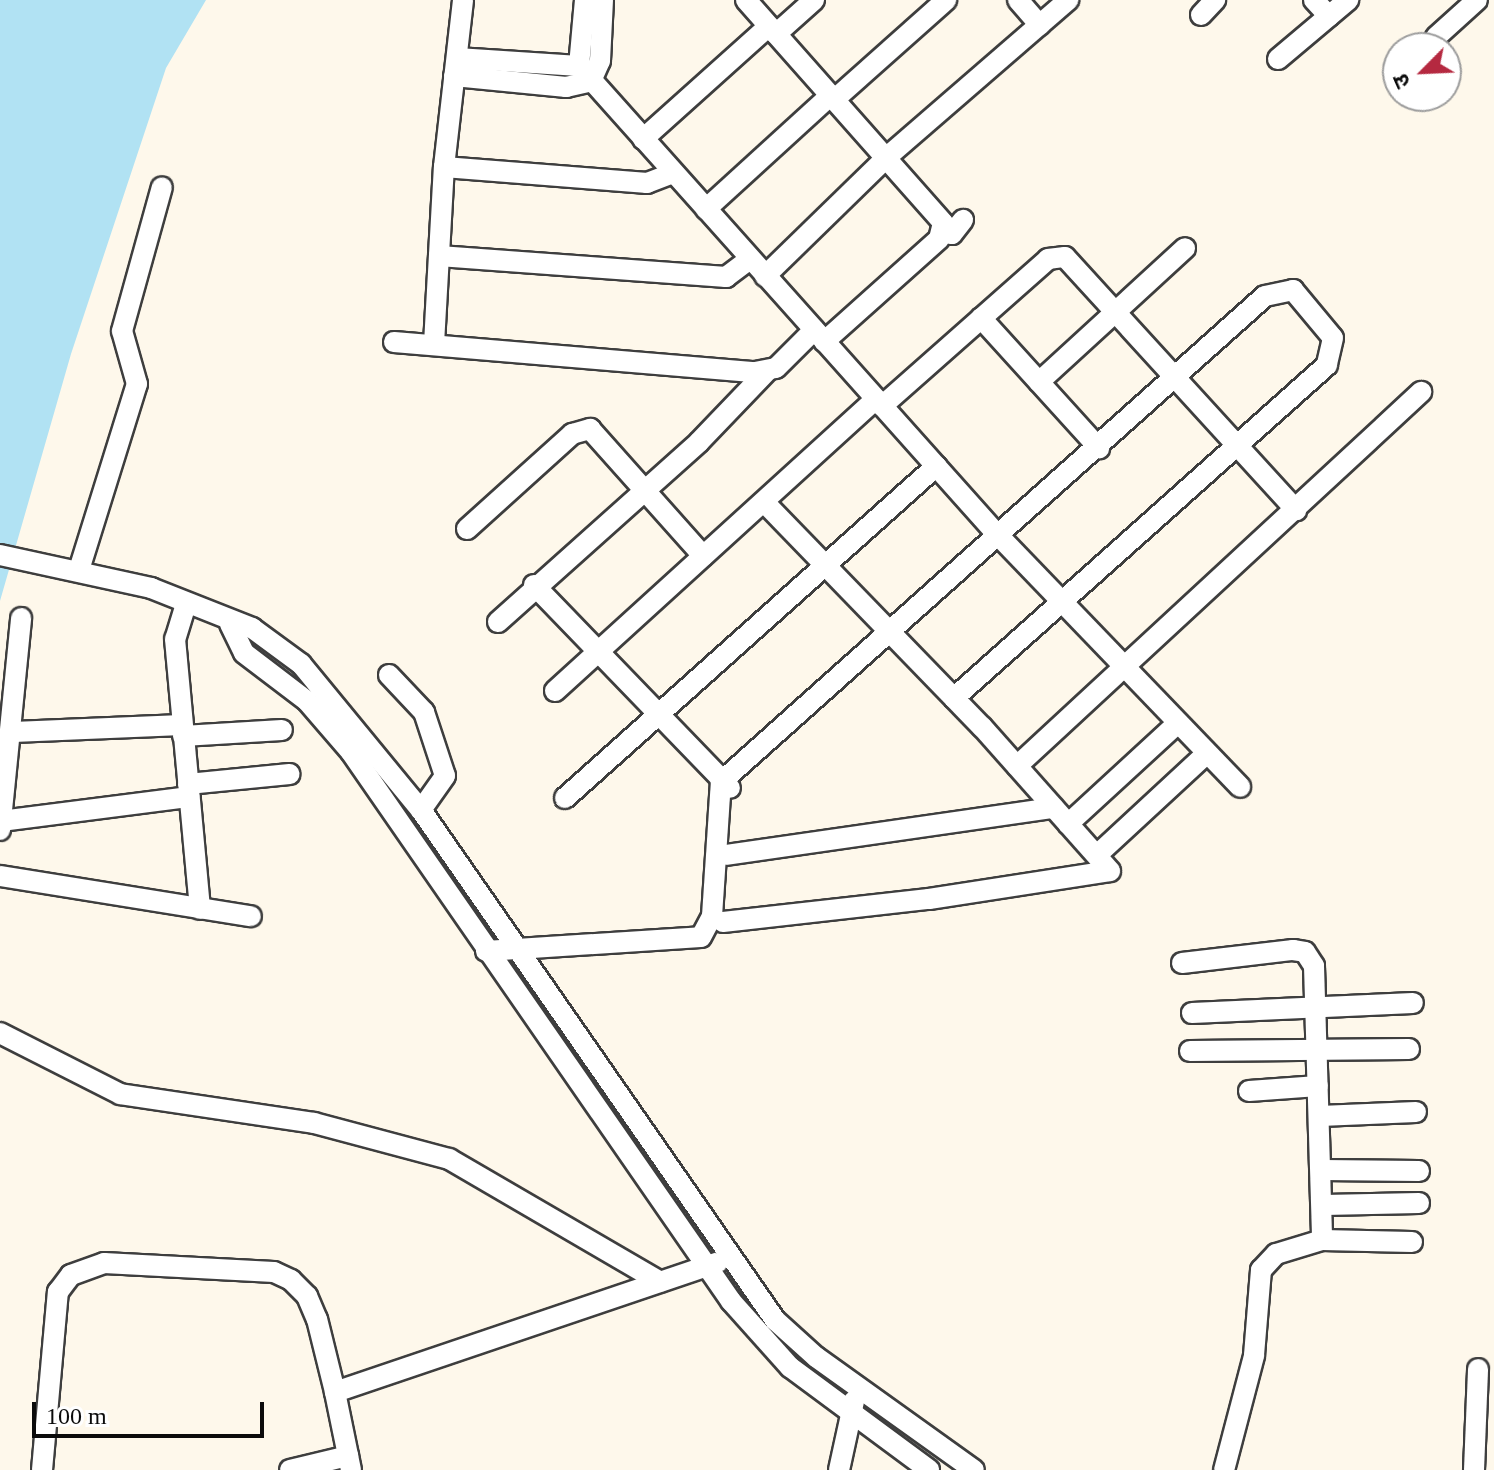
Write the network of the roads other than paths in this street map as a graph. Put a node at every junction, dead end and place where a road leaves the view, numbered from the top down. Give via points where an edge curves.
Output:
1 (463, 0) edge
2 (585, 0) edge
3 (603, 0) edge
4 (746, 0) edge
5 (814, 0) edge
6 (946, 0) edge
7 (1018, 0) edge
8 (1068, 0) edge
9 (1314, 0) edge
10 (1348, 0) edge
11 (1477, 0) edge
12 (1329, 16) junction
13 (1040, 25) junction
14 (773, 30) junction
15 (1442, 32) edge
16 (1278, 59) dead end
17 (455, 67) junction
18 (585, 73) junction
19 (833, 97) junction
20 (643, 139) junction
21 (887, 157) junction
22 (444, 167) junction
23 (673, 173) junction
24 (162, 187) dead end
25 (706, 209) junction
26 (963, 220) dead end
27 (943, 232) junction
28 (1185, 248) dead end
29 (439, 256) junction
30 (750, 259) junction
31 (765, 276) junction
32 (1116, 312) junction
33 (981, 318) junction
34 (819, 336) junction
35 (394, 342) dead end
36 (434, 344) junction
37 (767, 371) junction
38 (1173, 380) junction
39 (1039, 382) junction
40 (1421, 392) dead end
41 (879, 403) junction
42 (1238, 445) junction
43 (1099, 448) junction
44 (936, 466) junction
45 (643, 490) junction
46 (764, 502) junction
47 (1296, 510) junction
48 (467, 529) dead end
49 (1001, 538) junction
50 (0, 555) edge
51 (703, 556) junction
52 (825, 566) junction
53 (79, 570) junction
54 (534, 585) junction
55 (1061, 601) junction
56 (186, 604) junction
57 (21, 618) dead end
58 (498, 622) dead end
59 (230, 624) junction
60 (890, 632) junction
61 (597, 652) junction
62 (1124, 666) junction
63 (389, 675) dead end
64 (555, 691) dead end
65 (954, 698) junction
66 (338, 702) junction
67 (656, 716) junction
68 (322, 718) junction
69 (1178, 723) junction
70 (183, 730) junction
71 (282, 730) dead end
72 (13, 732) junction
73 (1207, 753) junction
74 (1017, 766) junction
75 (290, 774) dead end
76 (728, 781) junction
77 (1240, 787) dead end
78 (188, 790) junction
79 (565, 798) dead end
80 (1054, 808) junction
81 (421, 810) junction
82 (1068, 824) junction
83 (1, 826) edge
84 (726, 855) junction
85 (1097, 855) junction
86 (0, 876) edge
87 (200, 909) junction
88 (251, 916) dead end
89 (723, 922) junction
90 (520, 954) junction
91 (490, 957) junction
92 (1182, 963) dead end
93 (1413, 1003) dead end
94 (1314, 1006) junction
95 (1192, 1013) dead end
96 (0, 1033) edge
97 (1317, 1049) junction
98 (1409, 1049) dead end
99 (1190, 1051) dead end
100 (1318, 1086) junction
101 (1249, 1091) dead end
102 (1416, 1112) dead end
103 (1320, 1116) junction
104 (1322, 1170) junction
105 (1419, 1171) dead end
106 (1419, 1203) dead end
107 (1324, 1205) junction
108 (1322, 1240) junction
109 (1412, 1242) dead end
110 (730, 1257) junction
111 (707, 1266) junction
112 (660, 1282) junction
113 (1478, 1369) dead end
114 (860, 1386) junction
115 (335, 1392) junction
116 (849, 1411) junction
117 (349, 1463) edge
118 (42, 1470) edge
119 (290, 1470) edge
120 (839, 1470) edge
121 (929, 1470) edge
122 (974, 1470) edge
123 (1224, 1470) edge
124 (1474, 1470) edge

1 - 17 street
2 - 18 street
3 - 18 street via 600,61
4 - 14 street
5 - 14 street
6 - 19 street
7 - 13 street
8 - 13 street
9 - 12 street
10 - 12 street
11 - 15 street
12 - 16 street
13 - 21 street
14 - 19 street
14 - 20 street
17 - 18 street
17 - 22 street
18 - 20 street
19 - 21 street
19 - 25 street
20 - 23 street
21 - 27 street via 940,216
21 - 31 street
22 - 23 street via 647,183
22 - 29 street
23 - 25 street
24 - 53 street via 122,331 137,384
25 - 30 street
26 - 27 street via 952,234
27 - 34 street
28 - 32 street
29 - 30 street via 726,277
29 - 36 street
30 - 31 street
31 - 34 street
32 - 33 street via 1074,264 1057,256
32 - 38 street
32 - 39 street
33 - 39 street
33 - 41 street
34 - 37 street
34 - 41 street
35 - 36 street
36 - 37 street
37 - 45 street
38 - 42 street
38 - 42 street via 1265,296 1293,290 1333,338 1333,357
38 - 43 street
39 - 43 street
40 - 47 street
41 - 44 street
41 - 46 street
42 - 47 street
42 - 55 street
43 - 49 street
44 - 49 street
44 - 52 street
45 - 48 street via 596,427 572,434
45 - 51 street
45 - 54 street
46 - 51 street
46 - 52 street
47 - 62 street
49 - 55 street
49 - 60 street
50 - 53 street
51 - 61 street
52 - 60 street
52 - 67 street
53 - 56 street via 151,588
54 - 58 street
54 - 61 street
55 - 62 street
55 - 65 street
56 - 59 street
56 - 70 street via 175,639
57 - 72 street
59 - 66 street via 264,637
59 - 68 street via 244,653
60 - 65 street
60 - 76 street
61 - 64 street
61 - 67 street
62 - 69 street
62 - 74 street
63 - 81 street via 424,712 443,766 445,785
65 - 74 street
66 - 68 street
66 - 81 street
67 - 76 street
67 - 79 street
68 - 91 street
69 - 73 street
69 - 82 street
70 - 71 street
70 - 72 street
70 - 78 street
72 - 83 street
73 - 77 street
73 - 85 street
74 - 80 street
75 - 78 street
76 - 84 street
76 - 90 street via 712,916 701,937
78 - 83 street
78 - 87 street
80 - 82 street
80 - 84 street
81 - 90 street
82 - 85 street
84 - 89 street
85 - 89 street via 1110,871 929,899
86 - 87 street
87 - 88 street
89 - 90 street via 714,941 699,950
90 - 91 street
90 - 110 street
91 - 111 street
92 - 94 street via 1305,952 1314,966
93 - 94 street
94 - 95 street
94 - 97 street
96 - 112 street via 120,1094 314,1123 449,1159
97 - 98 street
97 - 99 street
97 - 100 street
100 - 101 street
100 - 103 street
102 - 103 street
103 - 104 street
104 - 105 street
104 - 107 street
106 - 107 street
107 - 108 street
108 - 109 street
108 - 123 street via 1276,1254 1261,1270 1254,1356
110 - 111 street
110 - 114 street via 775,1320
111 - 112 street
111 - 116 street via 790,1367
112 - 115 street
113 - 124 street
114 - 116 street
114 - 122 street
115 - 117 street
115 - 118 street via 317,1319 307,1296 291,1280 274,1272 104,1263 71,1275 58,1292
116 - 120 street
116 - 121 street
117 - 119 street

